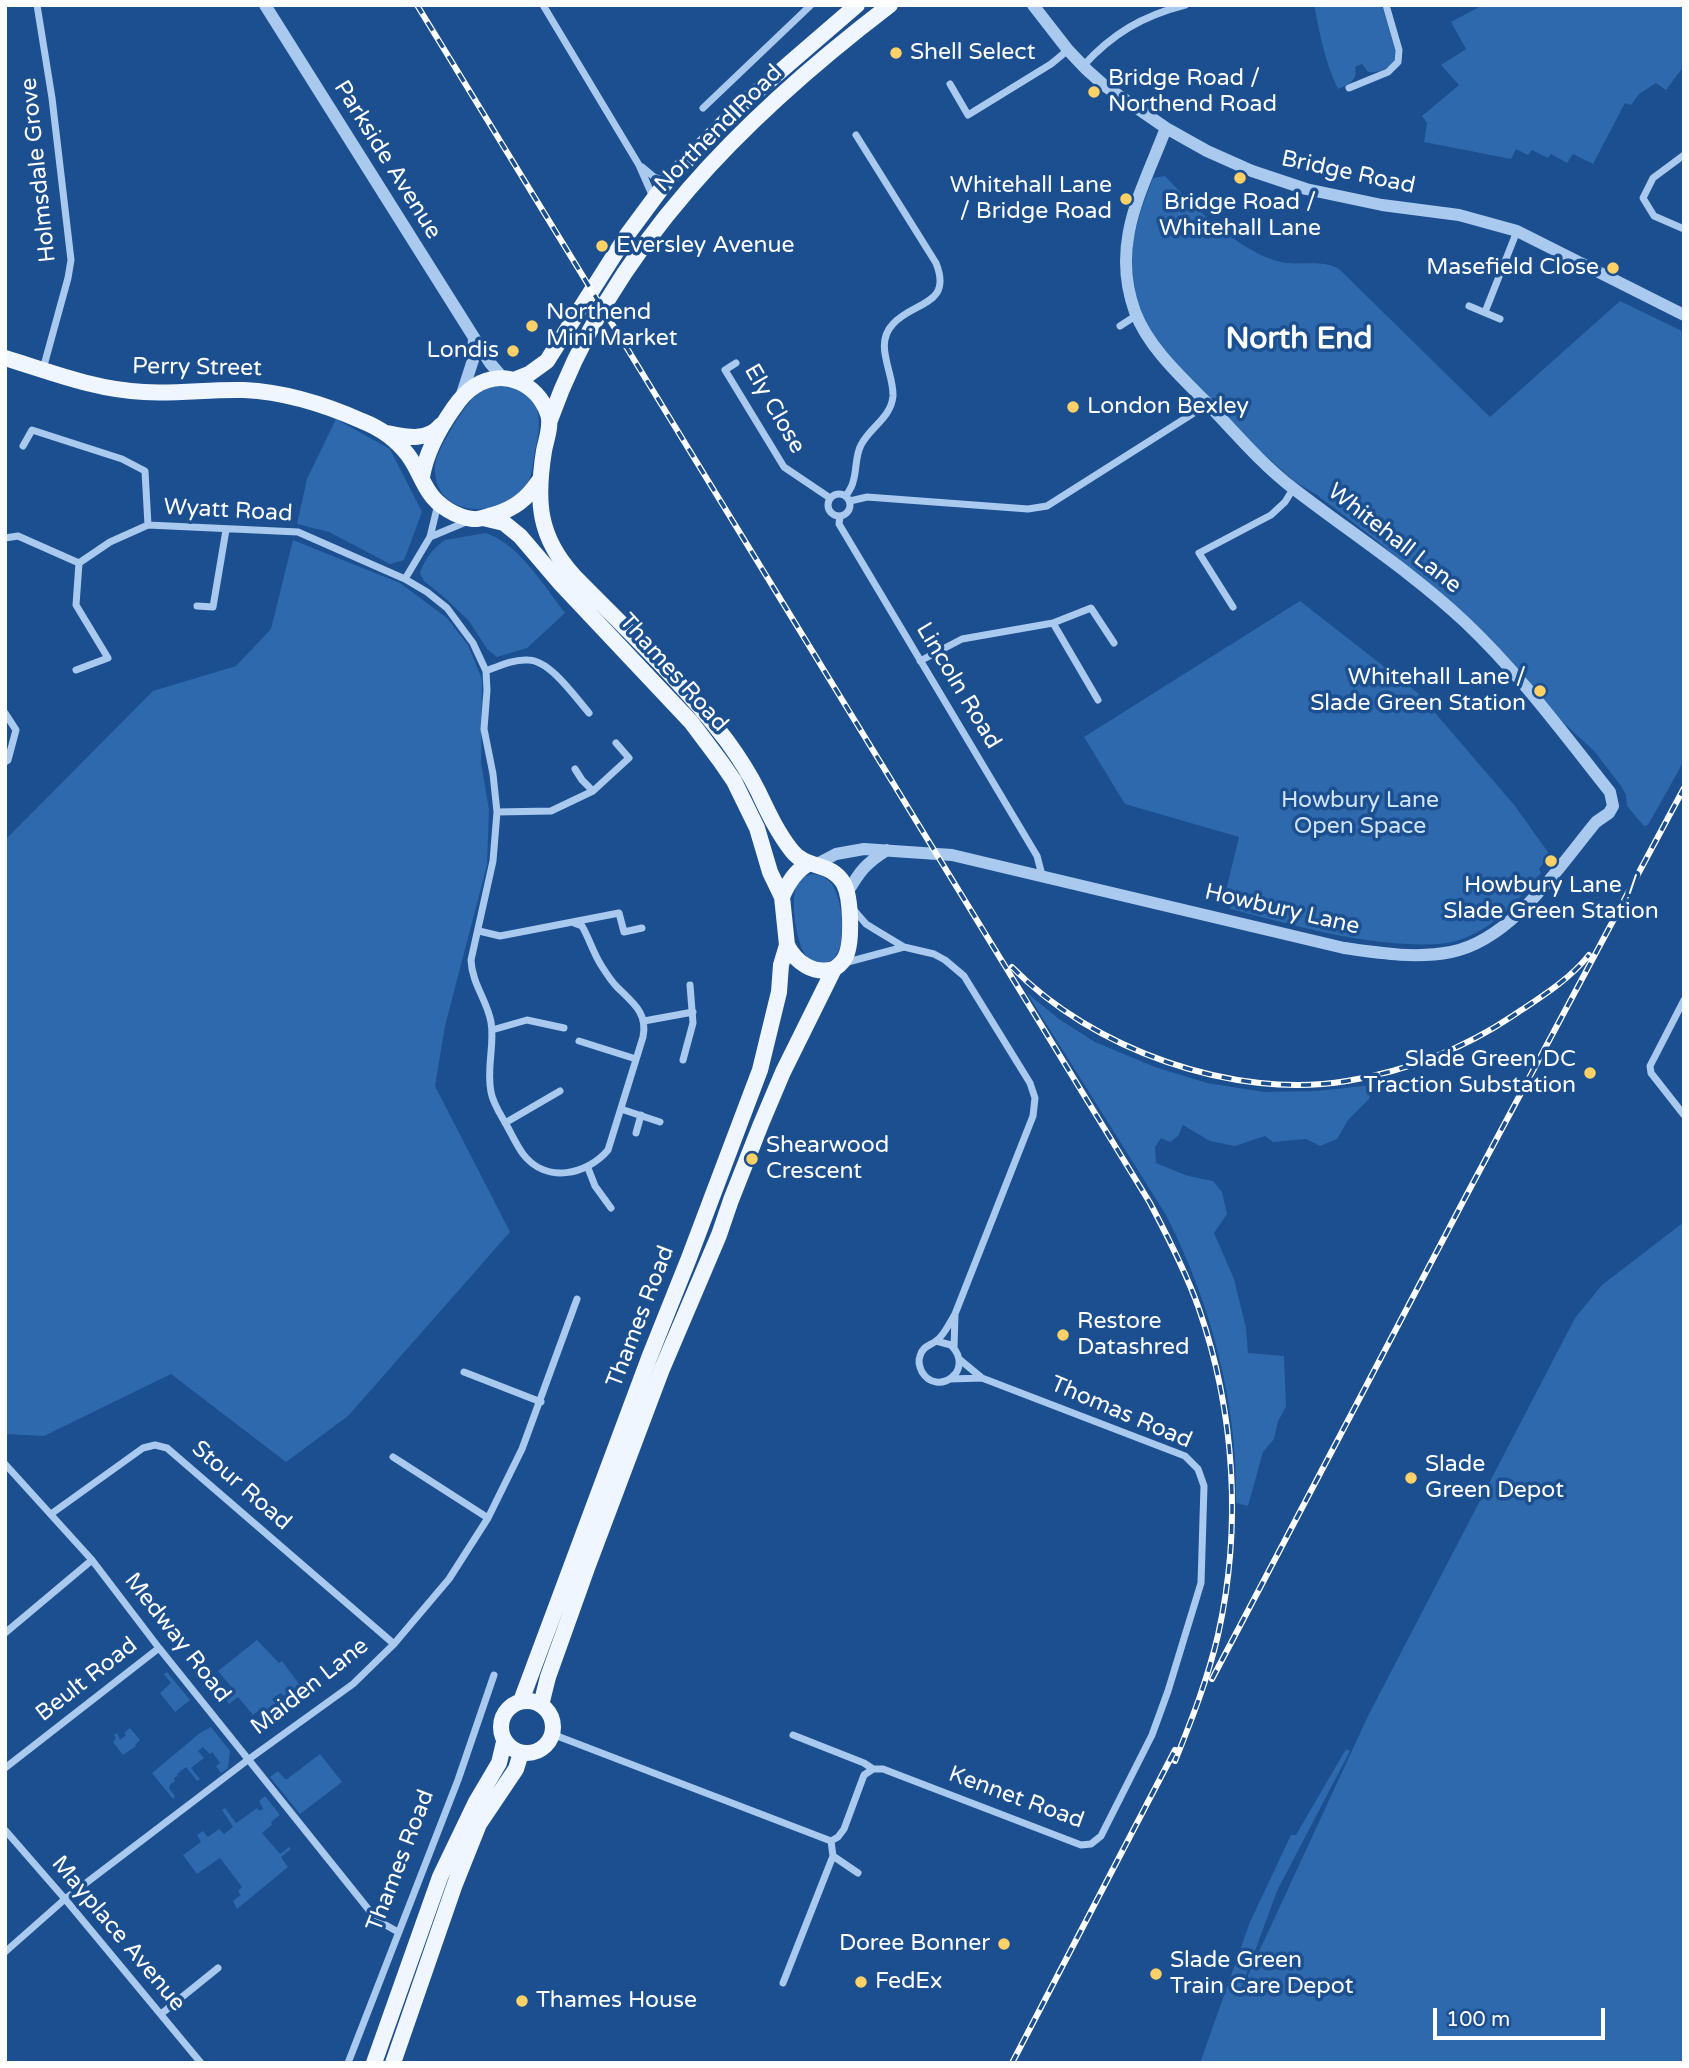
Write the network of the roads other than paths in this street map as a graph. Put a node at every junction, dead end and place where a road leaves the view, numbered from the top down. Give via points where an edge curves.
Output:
1 (37, 5) edge
2 (265, 5) edge
3 (543, 5) edge
4 (811, 5) edge
5 (857, 5) edge
6 (890, 5) edge
7 (1185, 5) edge
8 (1386, 5) edge
9 (1036, 8) edge
10 (1068, 50) junction
11 (1083, 66) junction
12 (950, 84) dead end
13 (1349, 88) dead end
14 (703, 108) dead end
15 (1166, 128) junction
16 (856, 135) dead end
17 (1684, 155) edge
18 (639, 165) junction
19 (667, 181) junction
20 (654, 197) junction
21 (1684, 229) edge
22 (1517, 232) junction
23 (1469, 306) dead end
24 (1485, 312) junction
25 (1137, 315) junction
26 (1684, 315) edge
27 (1500, 319) dead end
28 (1120, 326) dead end
29 (474, 338) junction
30 (5, 358) edge
31 (736, 363) dead end
32 (43, 369) junction
33 (508, 379) junction
34 (461, 397) junction
35 (1208, 404) junction
36 (447, 418) junction
37 (550, 420) junction
38 (385, 433) junction
39 (23, 446) dead end
40 (422, 477) junction
41 (539, 481) junction
42 (1293, 489) junction
43 (830, 498) junction
44 (848, 498) junction
45 (438, 503) junction
46 (840, 516) junction
47 (478, 518) junction
48 (148, 525) junction
49 (226, 530) junction
50 (430, 537) junction
51 (5, 538) edge
52 (79, 562) junction
53 (405, 579) junction
54 (197, 606) dead end
55 (1233, 607) dead end
56 (1053, 623) junction
57 (1114, 643) dead end
58 (920, 661) junction
59 (76, 670) dead end
60 (485, 671) junction
61 (1098, 700) dead end
62 (5, 713) edge
63 (589, 713) dead end
64 (615, 743) dead end
65 (5, 762) edge
66 (575, 769) dead end
67 (593, 791) junction
68 (1613, 806) joint
69 (497, 812) junction
70 (887, 850) junction
71 (813, 864) junction
72 (1042, 876) junction
73 (782, 897) junction
74 (848, 898) junction
75 (574, 923) junction
76 (642, 928) dead end
77 (479, 931) junction
78 (787, 945) junction
79 (904, 947) junction
80 (837, 967) junction
81 (690, 985) dead end
82 (1684, 1000) edge
83 (693, 1012) junction
84 (644, 1021) junction
85 (564, 1028) dead end
86 (492, 1030) junction
87 (579, 1041) dead end
88 (636, 1059) junction
89 (683, 1059) dead end
90 (560, 1091) dead end
91 (621, 1109) junction
92 (641, 1115) junction
93 (1684, 1115) edge
94 (660, 1122) dead end
95 (505, 1123) junction
96 (636, 1133) dead end
97 (588, 1168) junction
98 (611, 1208) dead end
99 (577, 1298) dead end
100 (956, 1314) junction
101 (936, 1341) junction
102 (954, 1348) junction
103 (959, 1359) junction
104 (464, 1372) dead end
105 (982, 1377) junction
106 (950, 1379) junction
107 (541, 1402) junction
108 (393, 1457) dead end
109 (5, 1464) edge
110 (51, 1514) junction
111 (488, 1518) junction
112 (92, 1560) junction
113 (5, 1633) edge
114 (394, 1644) junction
115 (159, 1648) junction
116 (494, 1675) dead end
117 (521, 1701) junction
118 (541, 1705) junction
119 (552, 1734) junction
120 (793, 1735) dead end
121 (504, 1742) junction
122 (521, 1754) junction
123 (1139, 1758) joint
124 (249, 1759) junction
125 (5, 1768) edge
126 (873, 1769) junction
127 (5, 1830) edge
128 (831, 1841) junction
129 (833, 1856) junction
130 (858, 1874) dead end
131 (65, 1899) junction
132 (398, 1932) junction
133 (5, 1952) edge
134 (218, 1968) dead end
135 (783, 1983) dead end
136 (161, 2014) junction
137 (201, 2063) edge
138 (348, 2063) edge
139 (374, 2063) edge
140 (393, 2063) edge

1 - 32 street, Holmsdale Grove via 71,260
2 - 29 street, Parkside Avenue
3 - 18 street
4 - 14 street
5 - 19 main road, Northend Road via 740,106
6 - 37 main road, Northend Road via 747,127 660,222 574,359
7 - 11 street via 1140,20 1100,47
8 - 13 street via 1398,62 1388,72
9 - 10 street, Bridge Road
10 - 11 street, Bridge Road
10 - 12 street via 968,115
11 - 15 street, Bridge Road
15 - 22 street, Bridge Road via 1252,172 1306,189 1459,215
15 - 25 street, Whitehall Lane via 1128,234 1128,277
16 - 44 street via 936,263 941,283 937,296 888,329 885,351 893,396 883,420 860,447
17 - 21 street via 1653,178 1643,198 1654,216
18 - 19 street
18 - 20 street
19 - 20 main road, Northend Road
20 - 33 main road, Northend Road via 547,361
22 - 24 street
22 - 26 street, Bridge Road
23 - 24 street
24 - 27 street
25 - 28 street
25 - 35 street, Whitehall Lane via 1170,365
29 - 33 street, Parkside Avenue via 490,363
29 - 34 street via 473,360
30 - 32 main road, Perry Street
31 - 43 street, Ely Close via 725,370 784,467
32 - 38 main road, Perry Street via 83,382 142,392 246,390 277,394 324,405
33 - 34 main road via 488,380
33 - 37 main road via 530,387
34 - 36 main road
35 - 42 street, Whitehall Lane
35 - 44 street via 1047,506 1028,509
36 - 38 main road, Perry Street via 425,436
36 - 40 main road
37 - 41 main road, Thames Road
38 - 40 main road, Perry Street
39 - 48 street via 32,430 145,471
40 - 45 main road
41 - 47 main road via 512,508
41 - 71 main road, Thames Road via 542,518 556,554 709,717 743,764 785,842 798,858
42 - 55 street via 1271,515 1199,553
42 - 68 street, Whitehall Lane via 1377,549 1465,622 1578,752 1610,792
43 - 44 street via 835,494
43 - 46 street, Lincoln Road via 828,509
44 - 46 street via 849,511
45 - 47 main road, Thames Road via 453,513
45 - 50 street
46 - 58 street, Lincoln Road via 839,524
47 - 50 street
47 - 73 main road, Thames Road via 504,523 520,536 691,722 746,803
48 - 49 street, Wyatt Road
48 - 52 street, Wyatt Road
49 - 53 street, Wyatt Road via 298,533
49 - 54 street via 213,607
50 - 53 street
51 - 52 street via 18,536
52 - 59 street via 76,605 108,658
53 - 60 street, Wyatt Road via 456,618
56 - 57 street via 1091,608
56 - 58 street via 962,639
56 - 61 street
58 - 72 street, Lincoln Road via 1037,856
60 - 63 street via 519,660 539,662
60 - 69 street via 484,729
62 - 65 street via 16,730
64 - 67 street via 629,758
66 - 67 street
67 - 69 street via 551,811
68 - 72 street, Howbury Lane via 1522,911 1477,944 1450,953 1389,955 1344,948
69 - 77 street
70 - 71 street, Howbury Lane via 836,854
70 - 72 street, Howbury Lane via 951,855
70 - 74 street via 868,862
71 - 73 main road via 802,867
71 - 74 main road, Thames Road via 835,874
73 - 78 main road, Thames Road
74 - 79 street, Thomas Road via 866,924
74 - 80 main road, Thames Road via 848,950
75 - 76 street via 619,913 624,932
75 - 77 street via 500,936
75 - 84 street via 582,926 600,964 638,1007
77 - 86 street via 471,974
78 - 80 main road via 803,965 819,971
78 - 117 main road, Thames Road via 760,1070
79 - 80 street, Thomas Road
79 - 100 street, Thomas Road via 934,954 964,976 1035,1098 1033,1116
80 - 118 main road, Thames Road via 770,1103 662,1369
81 - 83 street
82 - 93 street via 1650,1066
83 - 84 street
83 - 89 street
84 - 88 street
85 - 86 street via 527,1020
86 - 95 street via 490,1091
87 - 88 street
88 - 91 street
90 - 95 street
91 - 92 street
91 - 97 street via 608,1150
92 - 94 street
92 - 96 street
95 - 97 street via 523,1154 535,1164 564,1173
97 - 98 street
99 - 107 street, Maiden Lane
100 - 101 street, Thomas Road
100 - 102 street, Thomas Road
101 - 102 street
101 - 106 street, Thomas Road via 923,1349 920,1369 931,1381
102 - 103 street, Thomas Road
103 - 105 street, Thomas Road
103 - 106 street
104 - 107 street
105 - 106 street, Thomas Road
105 - 123 street, Thomas Road via 1185,1456 1198,1469 1204,1486 1201,1583 1168,1691
107 - 111 street, Maiden Lane
108 - 111 street
109 - 110 street, Medway Road
110 - 112 street, Medway Road
110 - 114 street, Stour Road via 143,1448 167,1448
111 - 114 street, Maiden Lane via 449,1579
112 - 113 street
112 - 115 street, Medway Road
114 - 124 street, Maiden Lane via 353,1684
115 - 124 street, Medway Road
115 - 125 street, Beult Road
116 - 132 street, Thames Road
117 - 118 main road
117 - 121 main road, Thames Road via 502,1717
118 - 119 main road via 552,1720
119 - 122 main road via 544,1748
119 - 128 street
120 - 126 street, Kennet Road
121 - 122 main road
121 - 139 main road, Thames Road via 499,1763 440,1877
122 - 140 main road via 474,1836
123 - 126 street, Kennet Road via 1101,1836 1081,1845
124 - 131 street, Maiden Lane
124 - 132 street, Medway Road via 377,1920
126 - 128 street via 864,1775 844,1829
127 - 131 street, Mayplace Avenue
128 - 129 street
129 - 130 street
129 - 135 street
131 - 133 street, Maiden Lane
131 - 136 street, Mayplace Avenue
132 - 138 street, Thames Road
134 - 136 street
136 - 137 street, Mayplace Avenue

